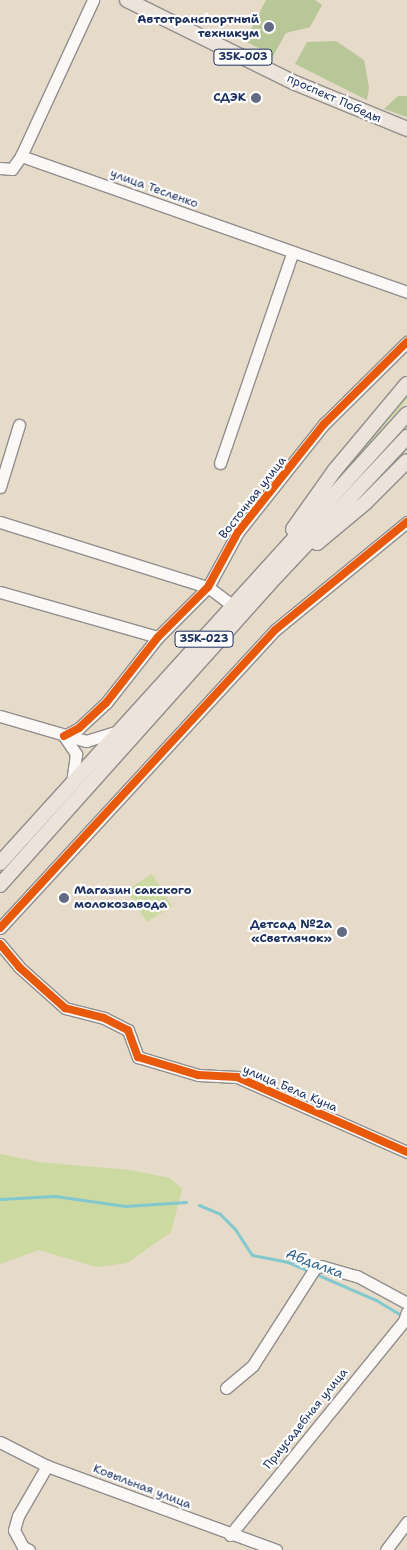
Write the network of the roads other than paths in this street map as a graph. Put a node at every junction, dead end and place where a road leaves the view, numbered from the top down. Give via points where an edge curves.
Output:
1 (93, 0) edge
2 (127, 0) edge
3 (407, 129) edge
4 (21, 156) junction
5 (0, 168) edge
6 (292, 254) junction
7 (407, 292) edge
8 (407, 342) edge
9 (407, 384) edge
10 (407, 414) edge
11 (19, 425) dead end
12 (407, 437) edge
13 (407, 461) edge
14 (220, 463) dead end
15 (0, 487) edge
16 (0, 522) edge
17 (407, 522) edge
18 (272, 562) junction
19 (269, 584) junction
20 (208, 587) junction
21 (0, 592) edge
22 (233, 606) junction
23 (158, 637) junction
24 (0, 716) edge
25 (123, 728) junction
26 (64, 736) junction
27 (72, 783) junction
28 (0, 863) edge
29 (0, 885) edge
30 (0, 928) edge
31 (0, 944) edge
32 (407, 1152) edge
33 (407, 1303) edge
34 (404, 1317) edge
35 (226, 1388) dead end
36 (0, 1442) edge
37 (47, 1466) junction
38 (407, 1522) edge
39 (230, 1535) junction
40 (29, 1550) edge
41 (276, 1550) edge
42 (386, 1550) edge

1 - 4 street
2 - 3 main road, проспект Победы / 35К-003 via 295,83
4 - 5 street via 12,169
4 - 6 street, улица Тесленко
6 - 7 street, улица Тесленко
6 - 14 street
8 - 20 street, Восточная улица via 324,424 238,532
9 - 18 main road via 335,470
10 - 18 main road, 35К-023
11 - 15 street
12 - 19 main road, 35К-023
13 - 19 main road via 365,503
16 - 20 street
17 - 30 street via 275,630
18 - 22 main road, 35К-023
19 - 29 main road, 35К-023
20 - 22 street
20 - 23 street, Восточная улица
21 - 23 street
22 - 25 main road, 35К-023
23 - 26 street, Восточная улица via 106,703 79,728
24 - 26 street
25 - 26 street via 95,740
25 - 27 main road, 35К-023
26 - 27 street via 76,754
27 - 28 main road, 35К-023
31 - 32 street, улица Бела Куна via 19,967 65,1008 104,1018 128,1030 138,1057 198,1076 237,1077
33 - 35 street via 357,1276 321,1266 312,1272 253,1365
34 - 39 street, Приусадебная улица
36 - 37 street, Ковыльная улица
37 - 39 street, Ковыльная улица
37 - 40 street via 18,1516 14,1530 23,1547
38 - 42 street
39 - 41 street, Ковыльная улица

